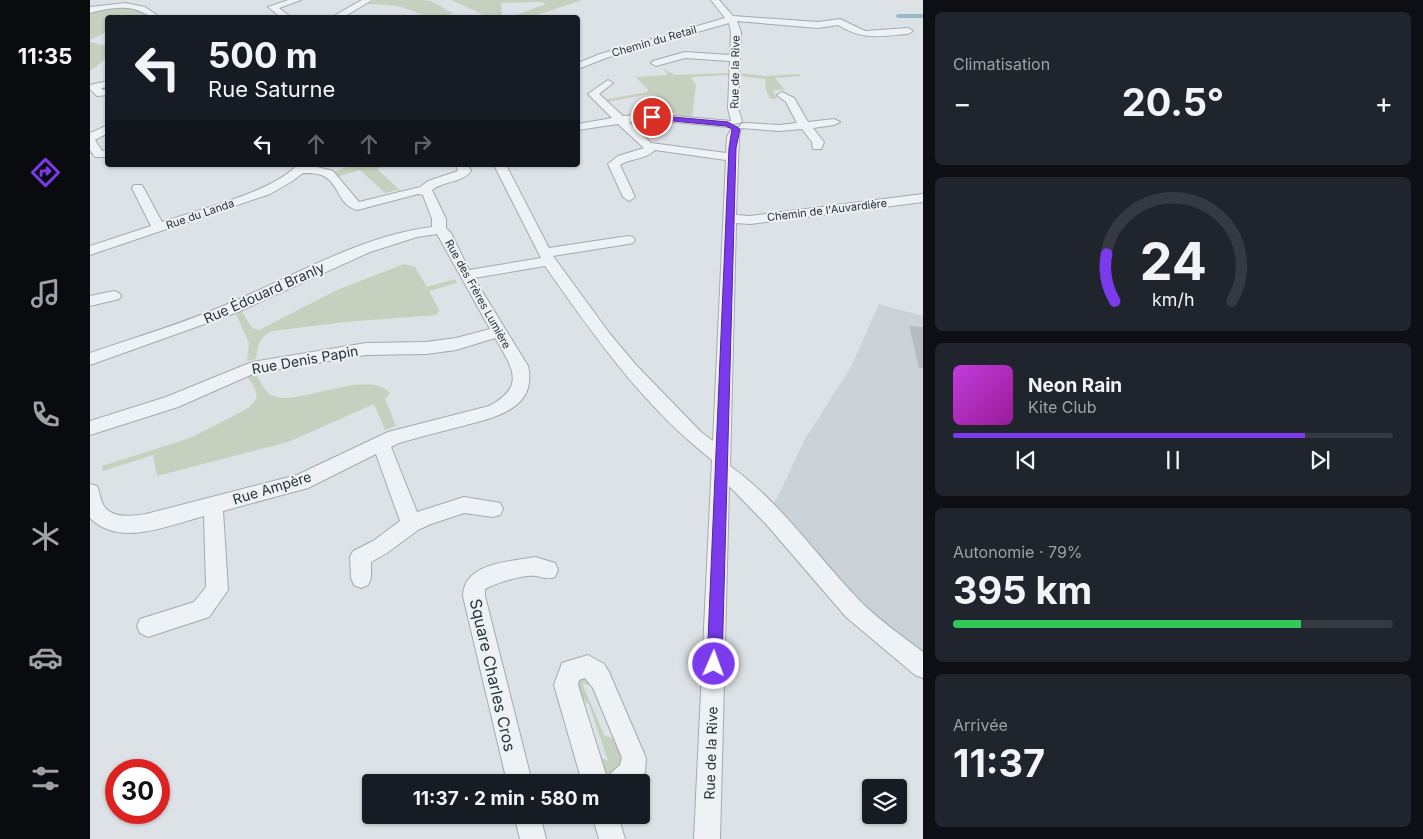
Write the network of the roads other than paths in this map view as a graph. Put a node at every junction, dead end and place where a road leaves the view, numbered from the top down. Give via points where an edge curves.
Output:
1 (142, 0) edge
2 (297, 0) edge
3 (368, 0) edge
4 (715, 0) edge
5 (133, 6) junction
6 (90, 10) edge
7 (154, 15) edge
8 (284, 15) edge
9 (340, 15) edge
10 (731, 19) junction
11 (908, 31) dead end
12 (704, 44) dead end
13 (697, 54) junction
14 (734, 58) junction
15 (656, 63) dead end
16 (580, 65) edge
17 (608, 82) dead end
18 (105, 85) edge
19 (105, 93) edge
20 (782, 95) dead end
21 (619, 120) junction
22 (834, 122) dead end
23 (736, 125) junction
24 (805, 126) junction
25 (580, 127) edge
26 (105, 130) edge
27 (90, 139) edge
28 (651, 148) junction
29 (816, 148) dead end
30 (99, 155) edge
31 (732, 158) junction
32 (302, 167) edge
33 (337, 167) edge
34 (463, 167) edge
35 (501, 167) edge
36 (324, 172) junction
37 (138, 188) dead end
38 (424, 190) junction
39 (629, 197) dead end
40 (923, 198) edge
41 (730, 219) junction
42 (159, 228) junction
43 (439, 230) junction
44 (628, 240) dead end
45 (90, 251) edge
46 (547, 257) junction
47 (465, 275) junction
48 (114, 296) dead end
49 (90, 301) edge
50 (498, 332) junction
51 (90, 359) edge
52 (518, 394) joint
53 (90, 428) edge
54 (380, 444) junction
55 (722, 464) junction
56 (90, 492) edge
57 (213, 505) junction
58 (493, 509) dead end
59 (410, 524) junction
60 (548, 570) dead end
61 (362, 578) dead end
62 (148, 626) dead end
63 (923, 668) edge
64 (517, 774) edge
65 (593, 774) edge
66 (630, 774) edge
67 (529, 824) edge
68 (608, 824) edge
69 (533, 839) edge
70 (612, 839) edge
71 (707, 839) edge

1 - 5 street
2 - 8 street via 272,7
3 - 9 street
4 - 10 street, Rue de la Rive
5 - 6 street
5 - 7 street via 146,8
10 - 11 street, Chemin du Retail via 818,25 840,22 865,34
10 - 14 street, Rue de la Rive via 736,32
10 - 16 street, Chemin du Retail
12 - 13 street
13 - 14 street
13 - 15 street
14 - 23 street, Rue de la Rive
17 - 21 street via 593,94
18 - 19 street via 94,87 101,94
20 - 24 street via 790,100
21 - 23 street via 661,117
21 - 25 street
21 - 28 street
22 - 24 street
23 - 24 street
23 - 31 street, Rue de la Rive
24 - 29 street via 818,142
26 - 27 street
27 - 30 street
28 - 31 street
28 - 39 street via 644,154 614,164
31 - 41 street, Rue de la Rive
32 - 36 street
32 - 42 street, Rue du Landa via 266,191
33 - 36 street
34 - 38 street via 465,171 462,174
35 - 46 street
36 - 38 street via 332,176 352,204 357,206
37 - 42 street
38 - 43 street, Rue des Frères Lumière via 439,219
40 - 41 street, Chemin de l'Auvardière via 750,220
41 - 55 street, Rue de la Rive
42 - 45 street, Rue du Landa
43 - 47 street, Rue des Frères Lumière via 444,233
43 - 51 street, Rue Édouard Branly via 415,232 365,249 217,315
44 - 46 street
46 - 47 street
46 - 55 street via 604,338 631,370
47 - 50 street, Rue des Frères Lumière
48 - 49 street
50 - 52 street, Rue des Frères Lumière via 520,366 522,383
50 - 53 street, Rue Denis Papin via 456,344 366,349 252,368 172,402
52 - 54 street, Rue Ampère via 494,411 394,437
54 - 57 street, Rue Ampère via 301,482
54 - 59 street
55 - 63 street via 854,610
55 - 71 street, Rue de la Rive
56 - 57 street, Rue Ampère via 91,503 105,520 123,524 146,523
57 - 62 street via 217,590 201,610
58 - 59 street via 464,505
59 - 61 street via 360,558
60 - 64 street, Square Charles Cros via 535,566 491,575 477,582 474,588
65 - 66 street via 566,685 570,671 588,666 602,680 634,758
67 - 69 street
68 - 70 street

